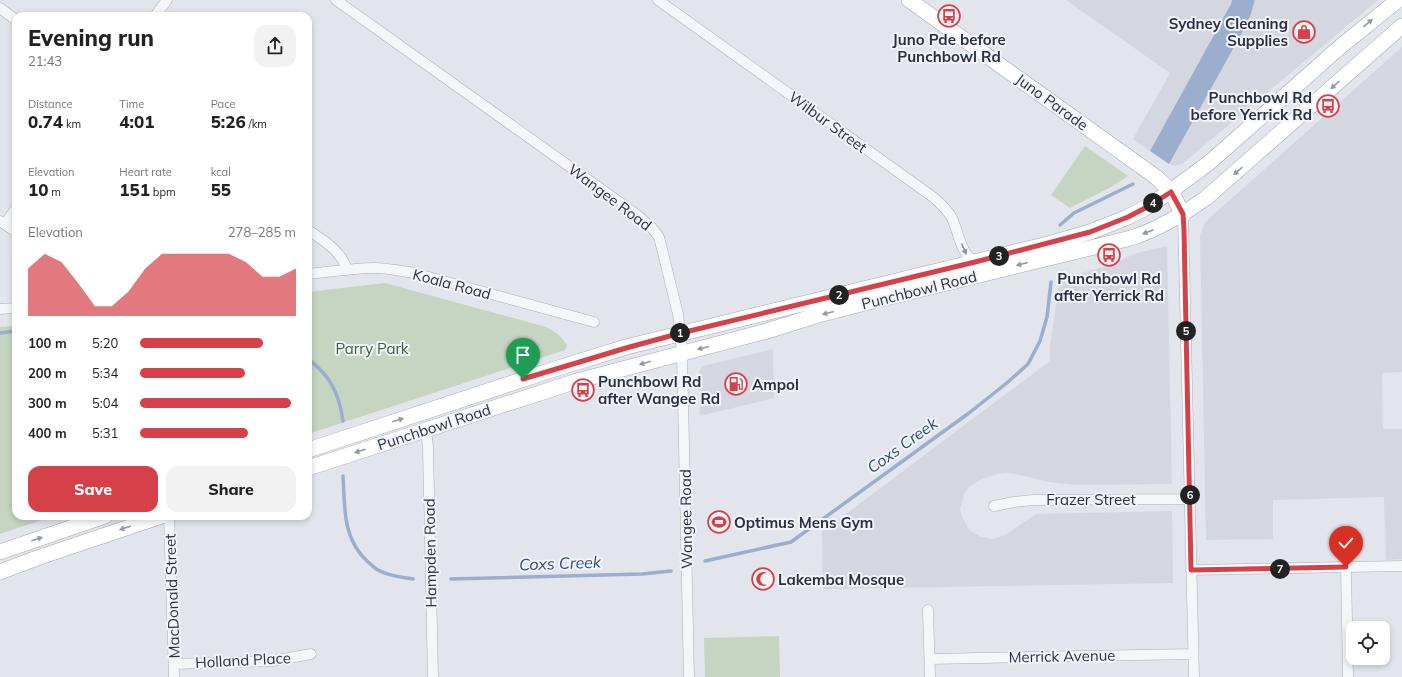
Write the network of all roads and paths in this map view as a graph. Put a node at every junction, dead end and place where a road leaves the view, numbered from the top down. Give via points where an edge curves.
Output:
1 (167, 0) edge
2 (336, 0) edge
3 (658, 0) edge
4 (909, 0) edge
5 (1398, 0) edge
6 (0, 8) edge
7 (158, 12) edge
8 (12, 17) edge
9 (1402, 26) edge
10 (1171, 192) junction
11 (12, 212) edge
12 (1183, 214) junction
13 (2, 222) edge
14 (12, 229) edge
15 (312, 233) edge
16 (975, 262) junction
17 (347, 270) junction
18 (312, 274) edge
19 (12, 308) edge
20 (0, 309) edge
21 (594, 322) dead end
22 (681, 333) junction
23 (682, 353) junction
24 (426, 430) junction
25 (312, 449) edge
26 (312, 467) edge
27 (1190, 499) junction
28 (994, 506) dead end
29 (93, 520) edge
30 (150, 520) edge
31 (169, 520) edge
32 (0, 552) edge
33 (1402, 566) edge
34 (1346, 567) junction
35 (1191, 570) junction
36 (0, 572) edge
37 (928, 610) dead end
38 (311, 654) dead end
39 (1193, 654) junction
40 (930, 659) junction
41 (174, 664) junction
42 (174, 677) edge
43 (433, 677) edge
44 (689, 677) edge
45 (930, 677) edge
46 (1194, 677) edge
47 (1348, 677) edge

1 - 7 street
2 - 22 street, Wangee Road via 652,228 663,248
3 -> 16 street, Wilbur Street via 933,197 947,210 965,254
4 - 10 main road, Juno Parade via 1156,177
10 -> 5 main road, Punchbowl Road via 1210,162 1340,47
6 - 8 street
9 -> 12 main road, Punchbowl Road via 1226,182
10 - 12 main road, Juno Parade
10 - 16 main road, Punchbowl Road via 1128,217 1090,232
11 - 13 street
12 -> 23 main road, Punchbowl Road via 1156,229 1131,238 818,315
12 - 27 street
13 - 14 street
15 - 17 street via 335,249
16 - 22 main road, Punchbowl Road
17 - 18 street, Koala Road
17 - 21 street, Koala Road via 386,269 414,274
19 - 20 street
22 - 23 street, Wangee Road
25 -> 22 main road, Punchbowl Road via 555,369
23 -> 24 main road, Punchbowl Road via 577,381
23 - 44 street, Wangee Road
24 -> 26 main road, Punchbowl Road
24 - 43 street, Hampden Road
27 - 28 street, Frazer Street via 1033,500
27 - 35 street
32 -> 29 main road
30 -> 36 main road
31 - 41 street, MacDonald Street
33 - 34 street
34 - 35 street
34 - 47 street
35 - 39 street
37 - 40 street
38 - 41 street, Holland Place via 272,661
39 - 40 street, Merrick Avenue
39 - 46 street
40 - 45 street
41 - 42 street, MacDonald Street

